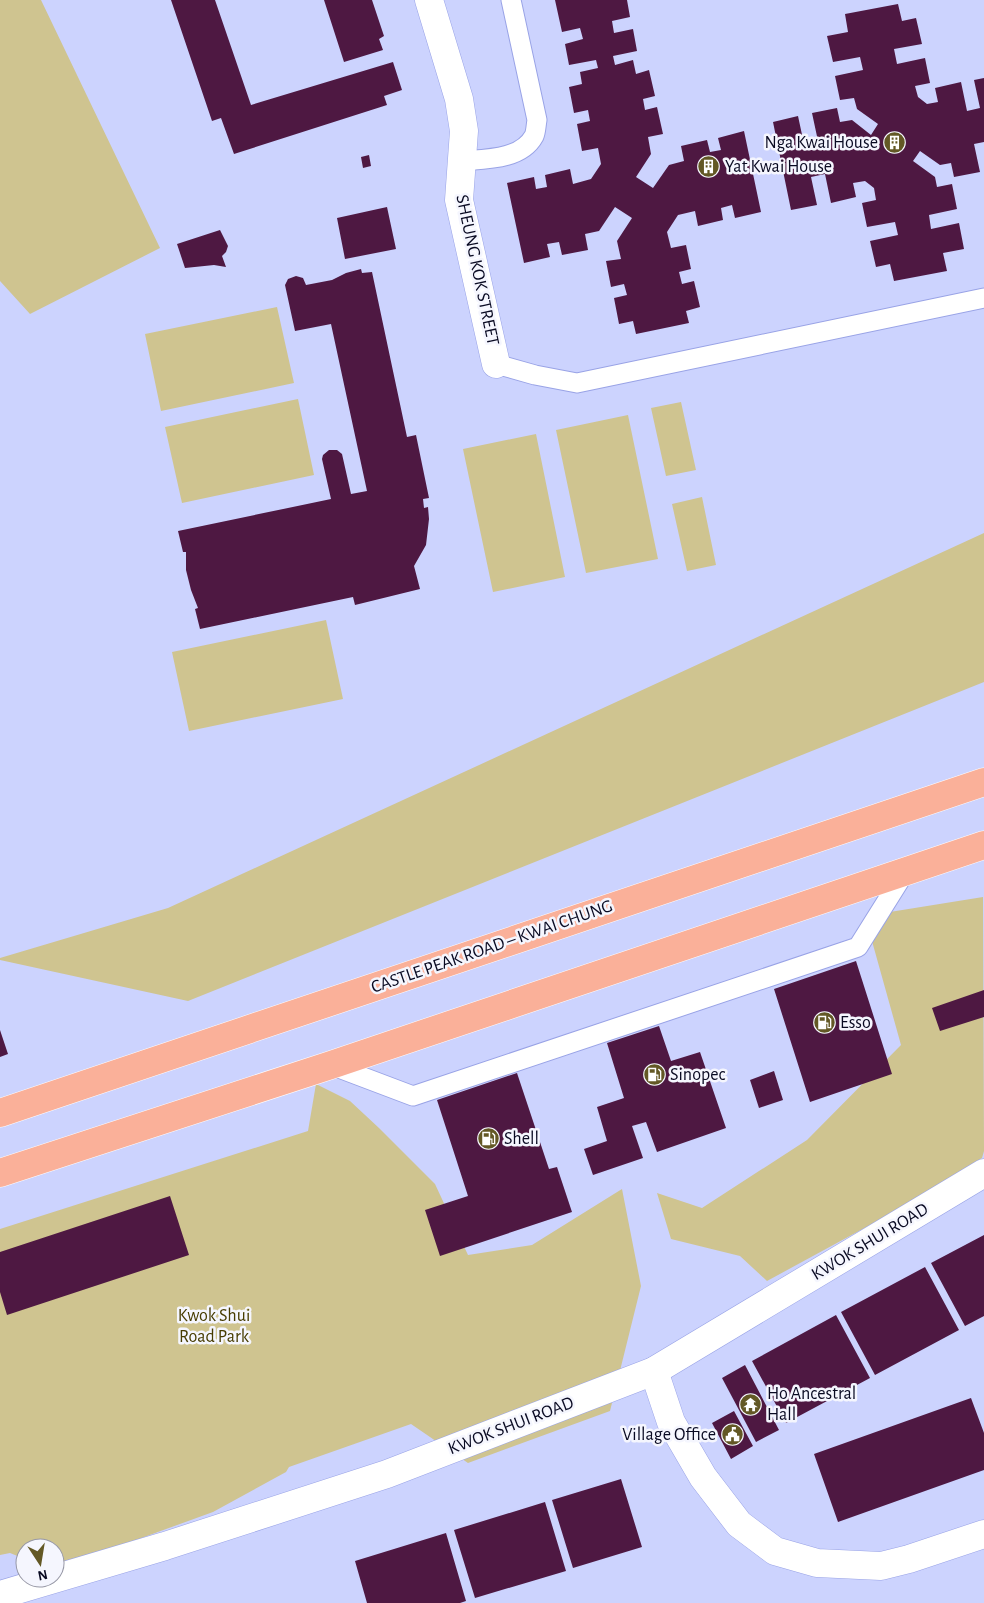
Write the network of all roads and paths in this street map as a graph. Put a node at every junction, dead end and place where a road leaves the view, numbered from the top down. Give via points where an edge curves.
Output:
1 (428, 0) edge
2 (511, 0) edge
3 (462, 161) junction
4 (984, 298) edge
5 (496, 364) joint
6 (984, 782) edge
7 (984, 845) edge
8 (905, 872) junction
9 (331, 1065) junction
10 (0, 1113) edge
11 (0, 1173) edge
12 (984, 1173) edge
13 (654, 1371) junction
14 (984, 1534) edge
15 (0, 1595) edge

1 - 3 street, SHEUNG KOK STREET via 459,99 464,131
2 - 3 lane via 537,120 534,135 525,146 510,155
3 - 5 street, SHEUNG KOK STREET via 459,200
4 - 5 lane via 577,383
6 - 10 main road, CASTLE PEAK ROAD – KWAI CHUNG
7 - 8 main road
8 - 9 main road
8 - 9 lane via 858,947 413,1096
9 - 11 main road
12 - 13 street, KWOK SHUI ROAD
13 - 14 street via 671,1422 703,1477 739,1524 775,1551 817,1563 881,1566
13 - 15 street, KWOK SHUI ROAD via 387,1474

